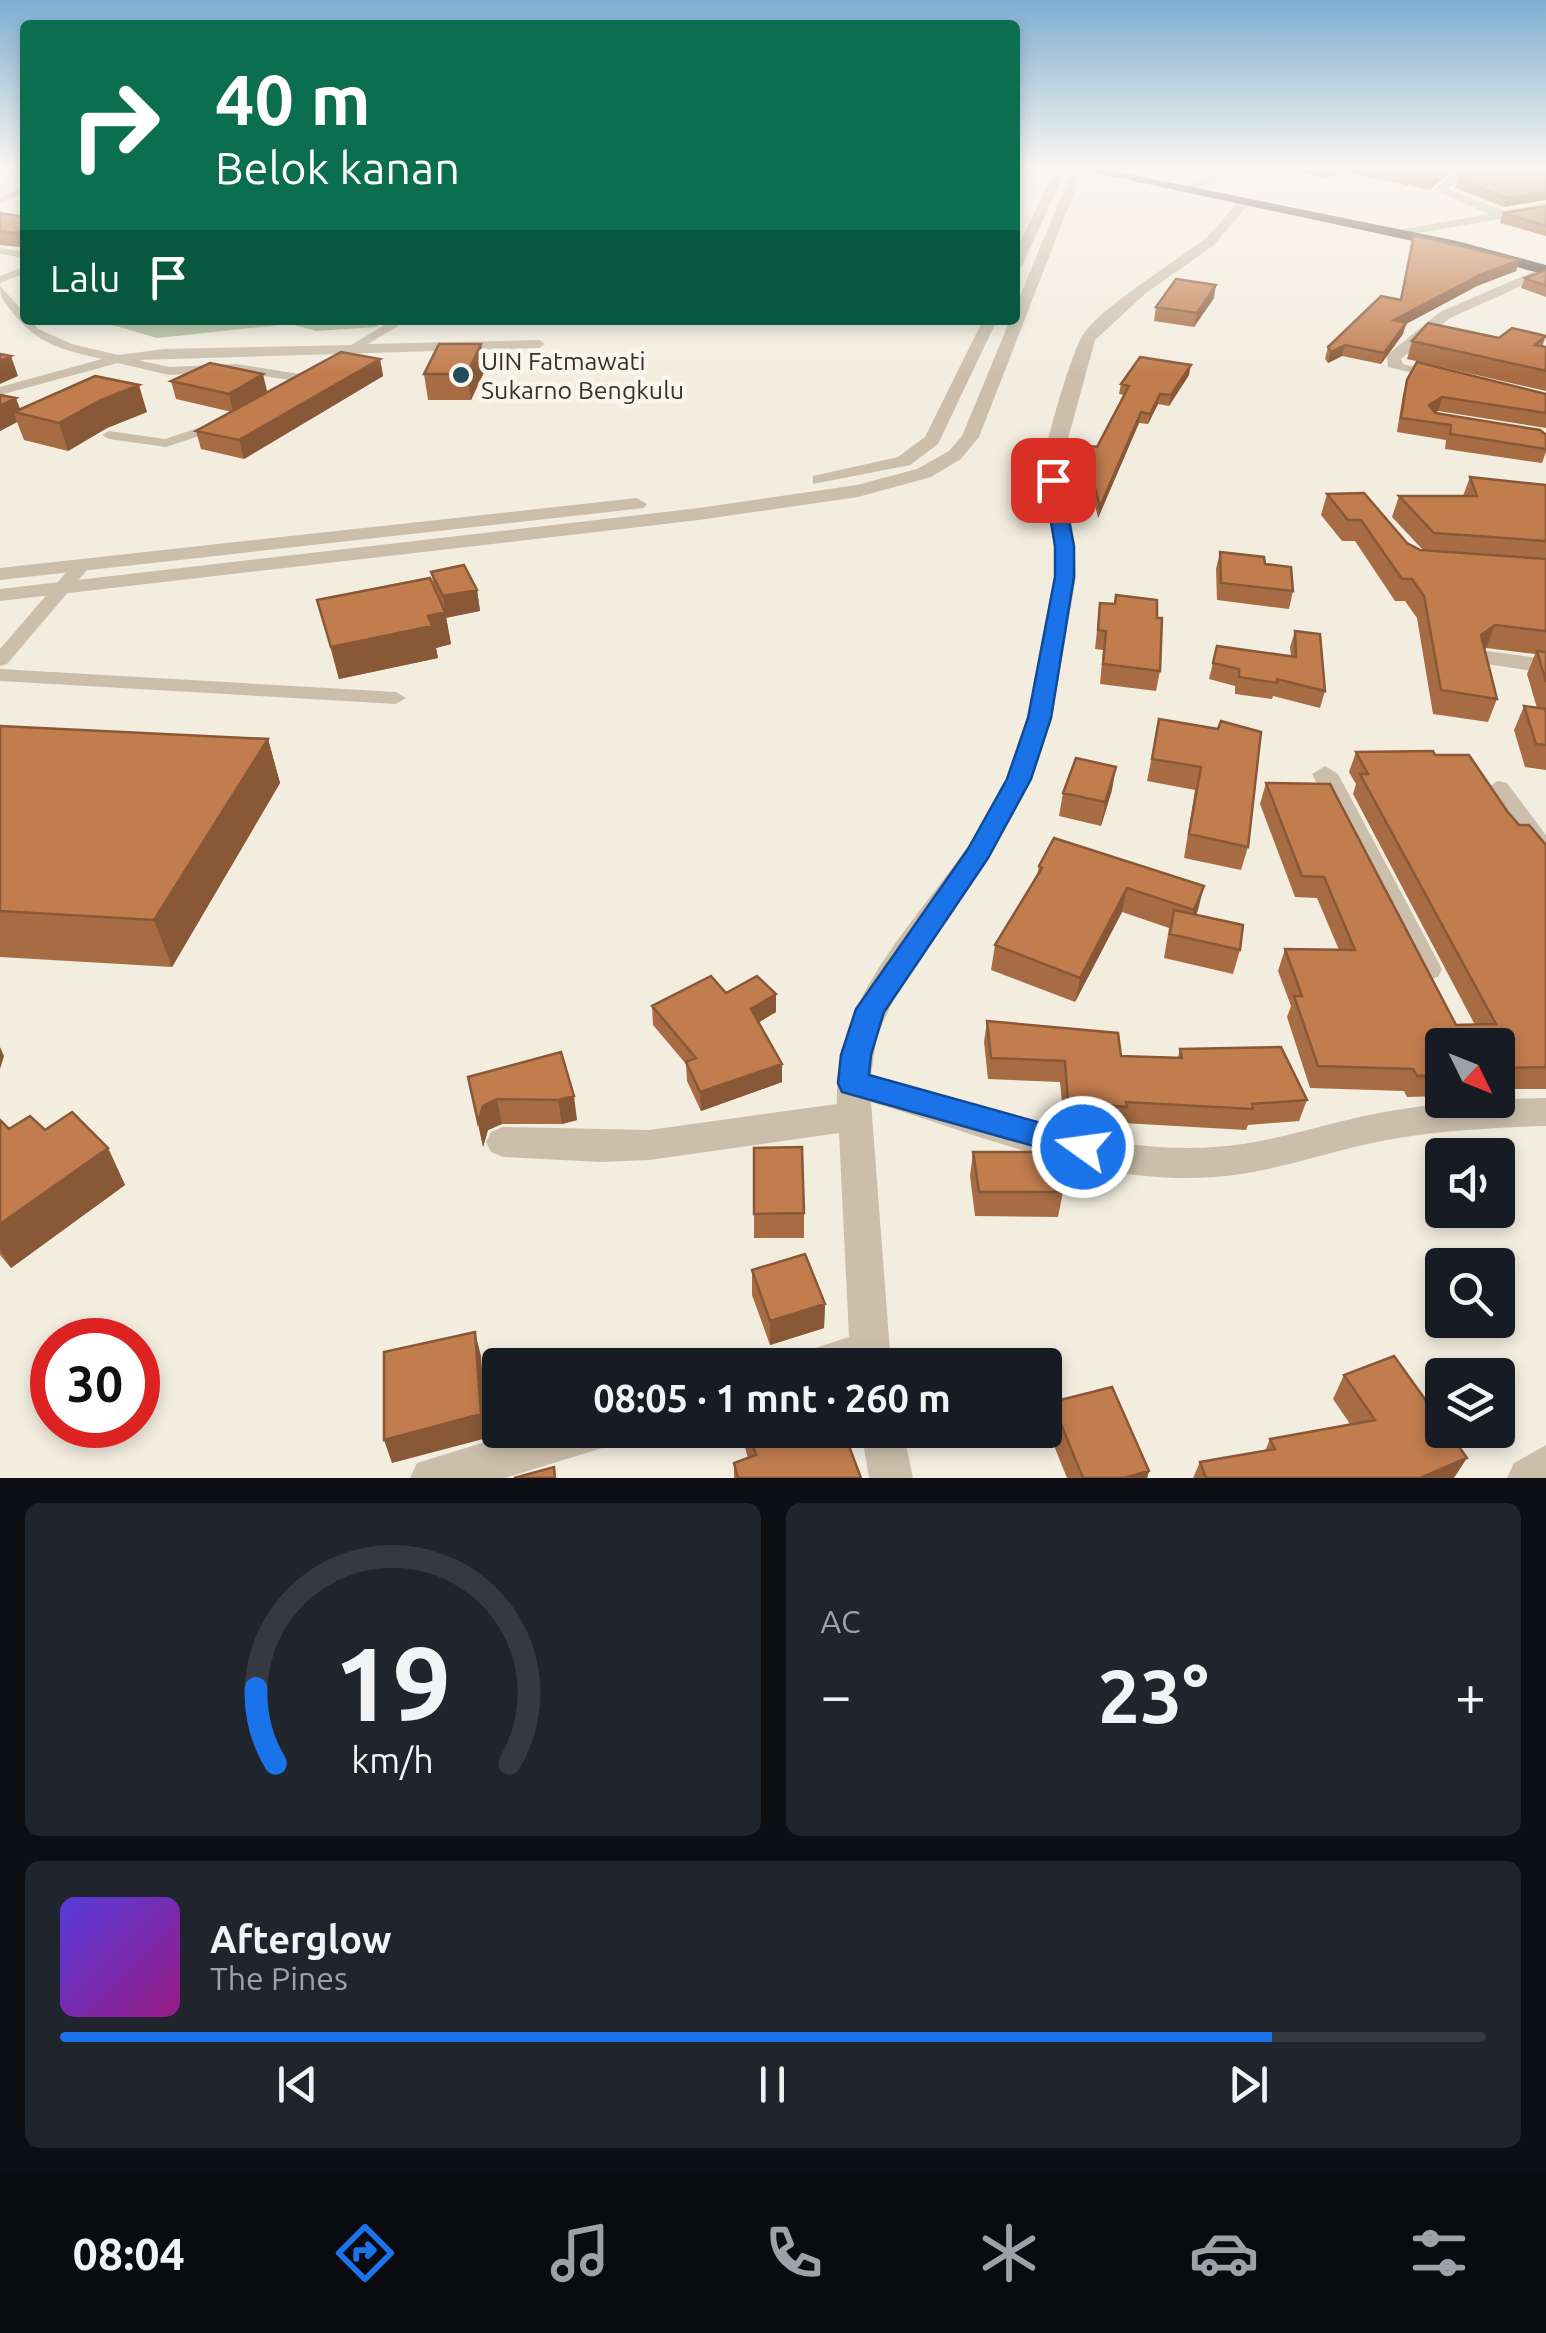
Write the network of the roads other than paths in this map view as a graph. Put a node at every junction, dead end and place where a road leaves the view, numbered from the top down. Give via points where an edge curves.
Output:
1 (1033, 236) edge
2 (1044, 236) edge
3 (1214, 236) edge
4 (1407, 236) edge
5 (1020, 258) edge
6 (1546, 270) edge
7 (0, 285) edge
8 (1020, 301) edge
9 (20, 313) edge
10 (29, 325) edge
11 (395, 325) edge
12 (988, 325) edge
13 (1011, 325) edge
14 (539, 344) dead end
15 (346, 350) junction
16 (116, 360) junction
17 (301, 378) junction
18 (1457, 381) edge
19 (0, 391) edge
20 (273, 396) edge
21 (240, 414) edge
22 (108, 435) dead end
23 (81, 566) junction
24 (0, 574) edge
25 (63, 589) junction
26 (0, 595) edge
27 (1488, 658) edge
28 (0, 660) edge
29 (1546, 666) edge
30 (0, 674) edge
31 (396, 698) dead end
32 (1325, 774) dead end
33 (1498, 789) edge
34 (1546, 855) edge
35 (1440, 994) edge
36 (855, 1100) junction
37 (1515, 1108) edge
38 (1546, 1112) edge
39 (1431, 1118) edge
40 (503, 1142) dead end
41 (869, 1348) edge
42 (535, 1448) edge
43 (885, 1448) edge
44 (1546, 1466) edge
45 (432, 1478) edge
46 (891, 1478) edge
47 (1529, 1478) edge

1 - 5 street
2 - 8 street
3 - 36 street via 1088,338 1053,461 1064,577 1040,718 1019,779 979,852 871,1009 856,1055
4 - 6 highway
6 - 18 street via 1445,315 1393,358 1396,367
7 - 9 lane
10 - 16 lane via 68,348
11 - 15 lane
12 - 23 street via 932,440 904,461 878,469 723,494
13 - 25 street via 970,437 924,473 858,491 699,514
14 - 15 lane
15 - 16 lane
15 - 17 lane
16 - 17 lane via 168,371 237,368
16 - 19 lane via 27,394
17 - 20 lane
21 - 22 lane via 166,443
23 - 24 street
23 - 25 lane
25 - 26 street
25 - 28 lane
27 - 29 street
30 - 31 lane
32 - 35 street
33 - 34 street
36 - 39 street via 1190,1164
36 - 40 street via 649,1146
36 - 41 street
37 - 38 street
42 - 45 street
43 - 46 street
44 - 47 street

